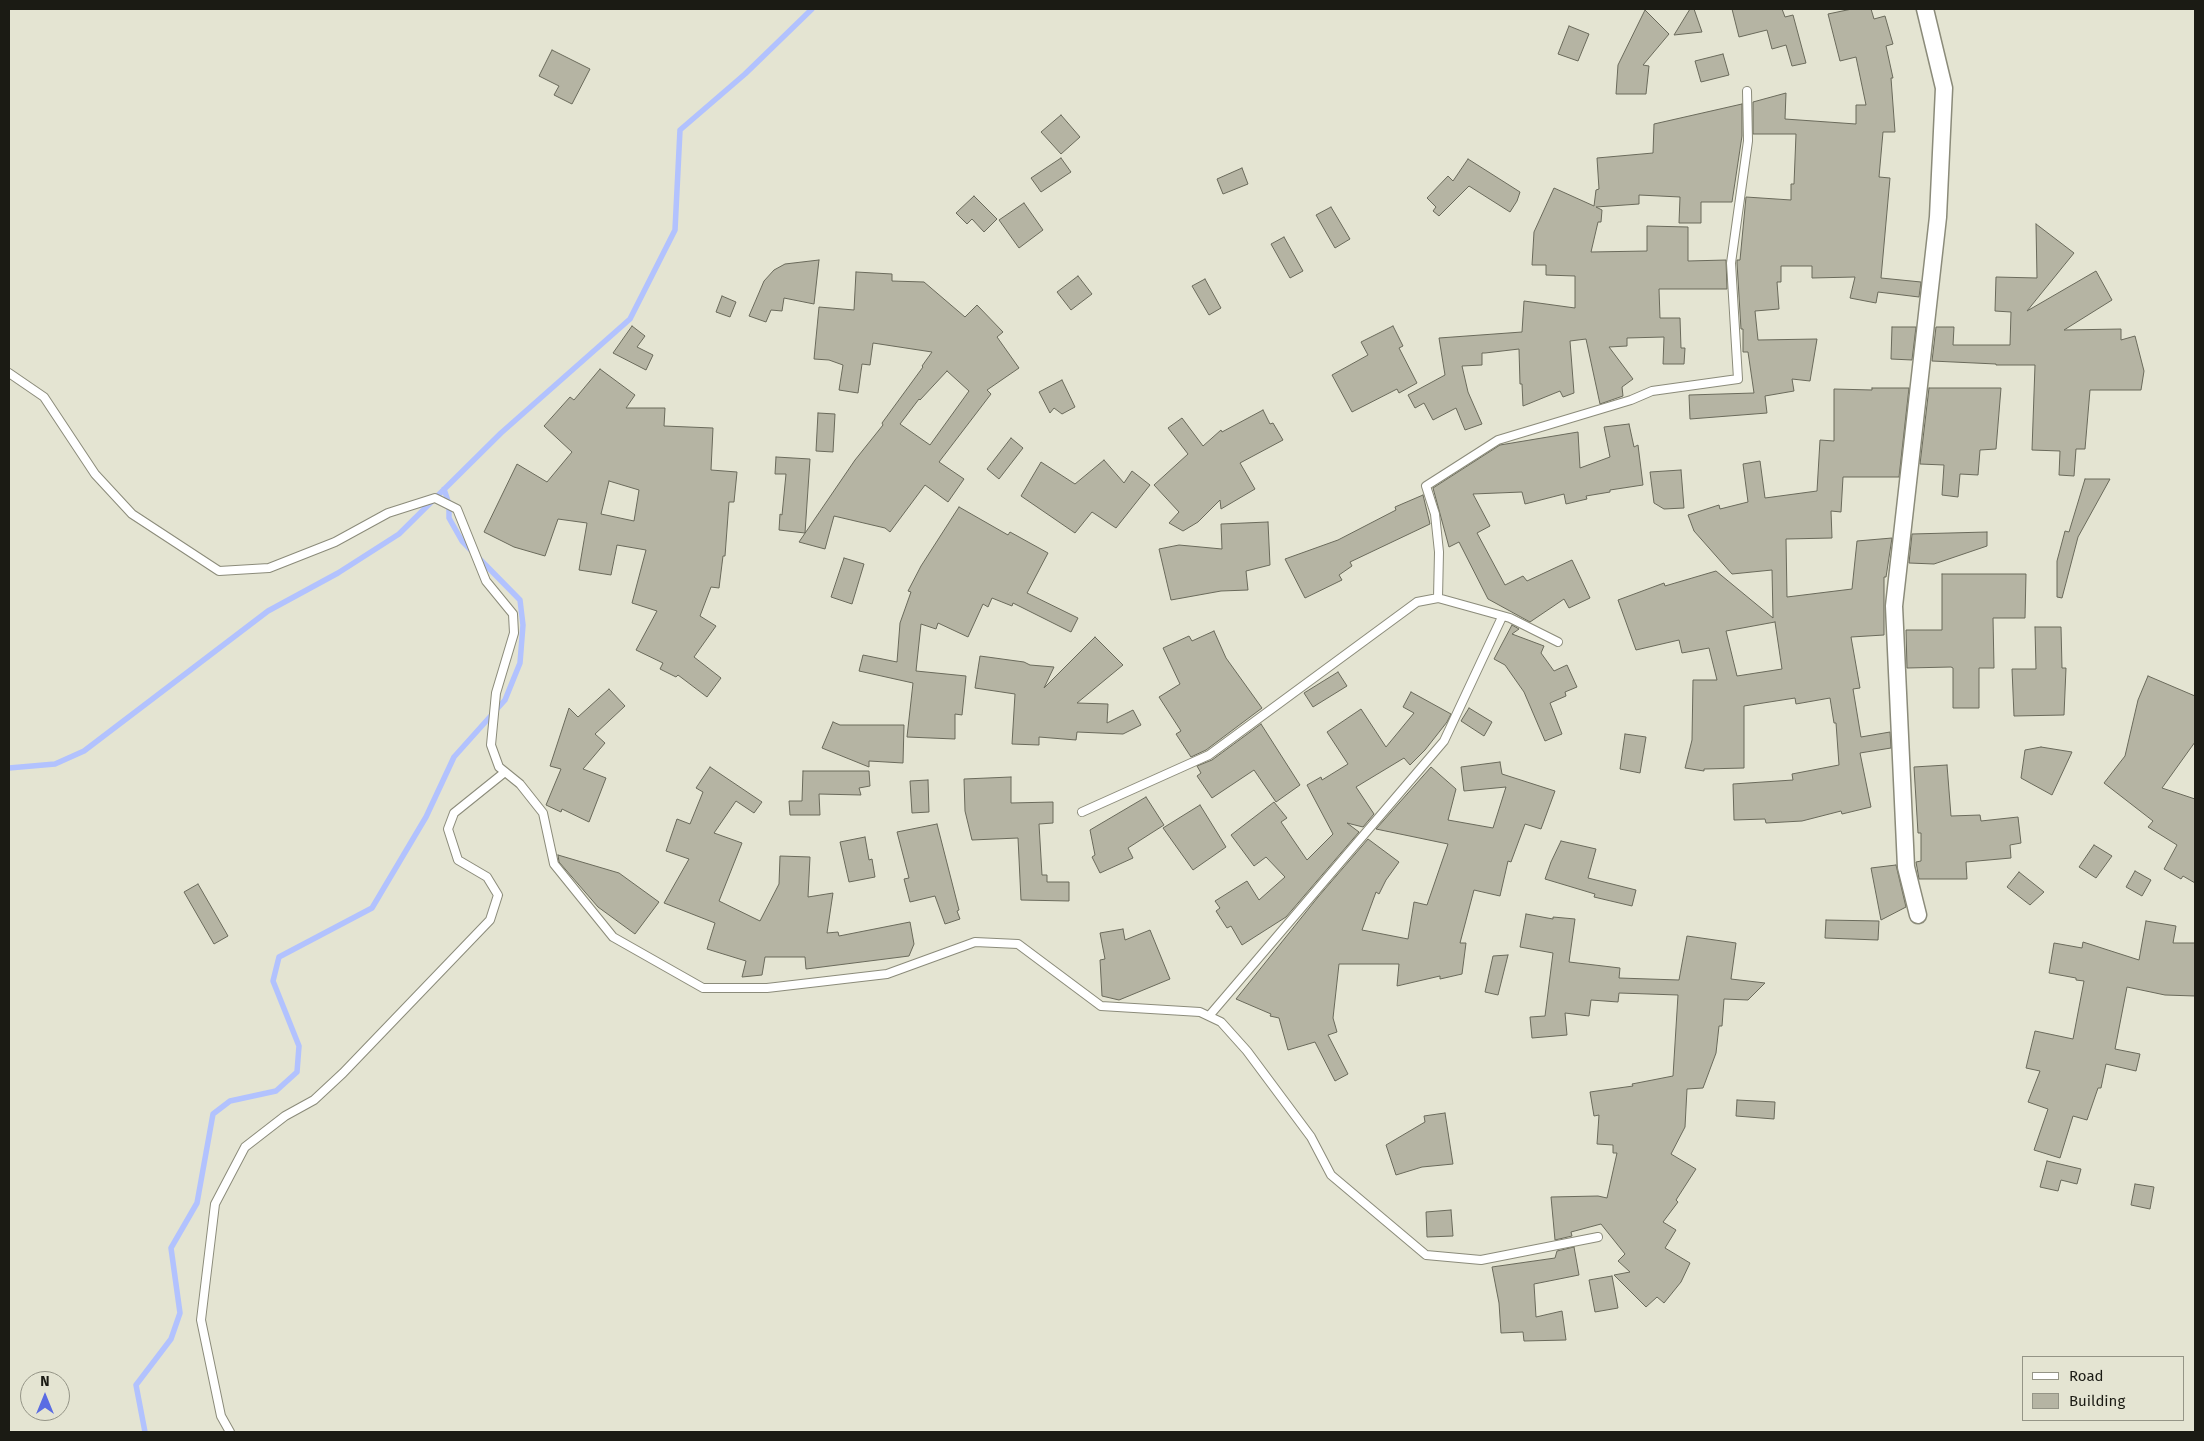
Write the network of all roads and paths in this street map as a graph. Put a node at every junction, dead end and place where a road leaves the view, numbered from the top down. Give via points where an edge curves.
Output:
1 (1925, 9) edge
2 (1747, 91) dead end
3 (9, 373) edge
4 (1438, 598) junction
5 (1502, 617) junction
6 (1558, 642) dead end
7 (505, 772) junction
8 (1082, 812) dead end
9 (1918, 915) dead end
10 (1209, 1016) junction
11 (1598, 1237) dead end
12 (230, 1432) edge

1 - 9 street via 1944,88 1938,217 1894,606 1906,867
2 - 4 lane via 1748,141 1731,263 1738,379 1652,391 1498,440 1426,486 1435,514 1439,552
3 - 7 lane via 44,397 95,474 132,514 219,571 268,568 335,542 388,513 435,498 457,509 486,581 513,614 514,633 496,692 490,745 499,767
4 - 5 lane
4 - 8 lane via 1417,602 1208,755
5 - 6 lane
5 - 10 lane via 1444,741
7 - 10 lane via 520,784 543,813 554,864 613,937 703,988 767,988 888,974 975,942 1018,944 1101,1006 1200,1012
7 - 12 lane via 454,813 448,829 458,860 487,877 498,895 490,920 314,1100 285,1116 245,1147 215,1204 201,1320 221,1416
10 - 11 lane via 1221,1022 1247,1051 1311,1137 1331,1175 1426,1255 1481,1260

